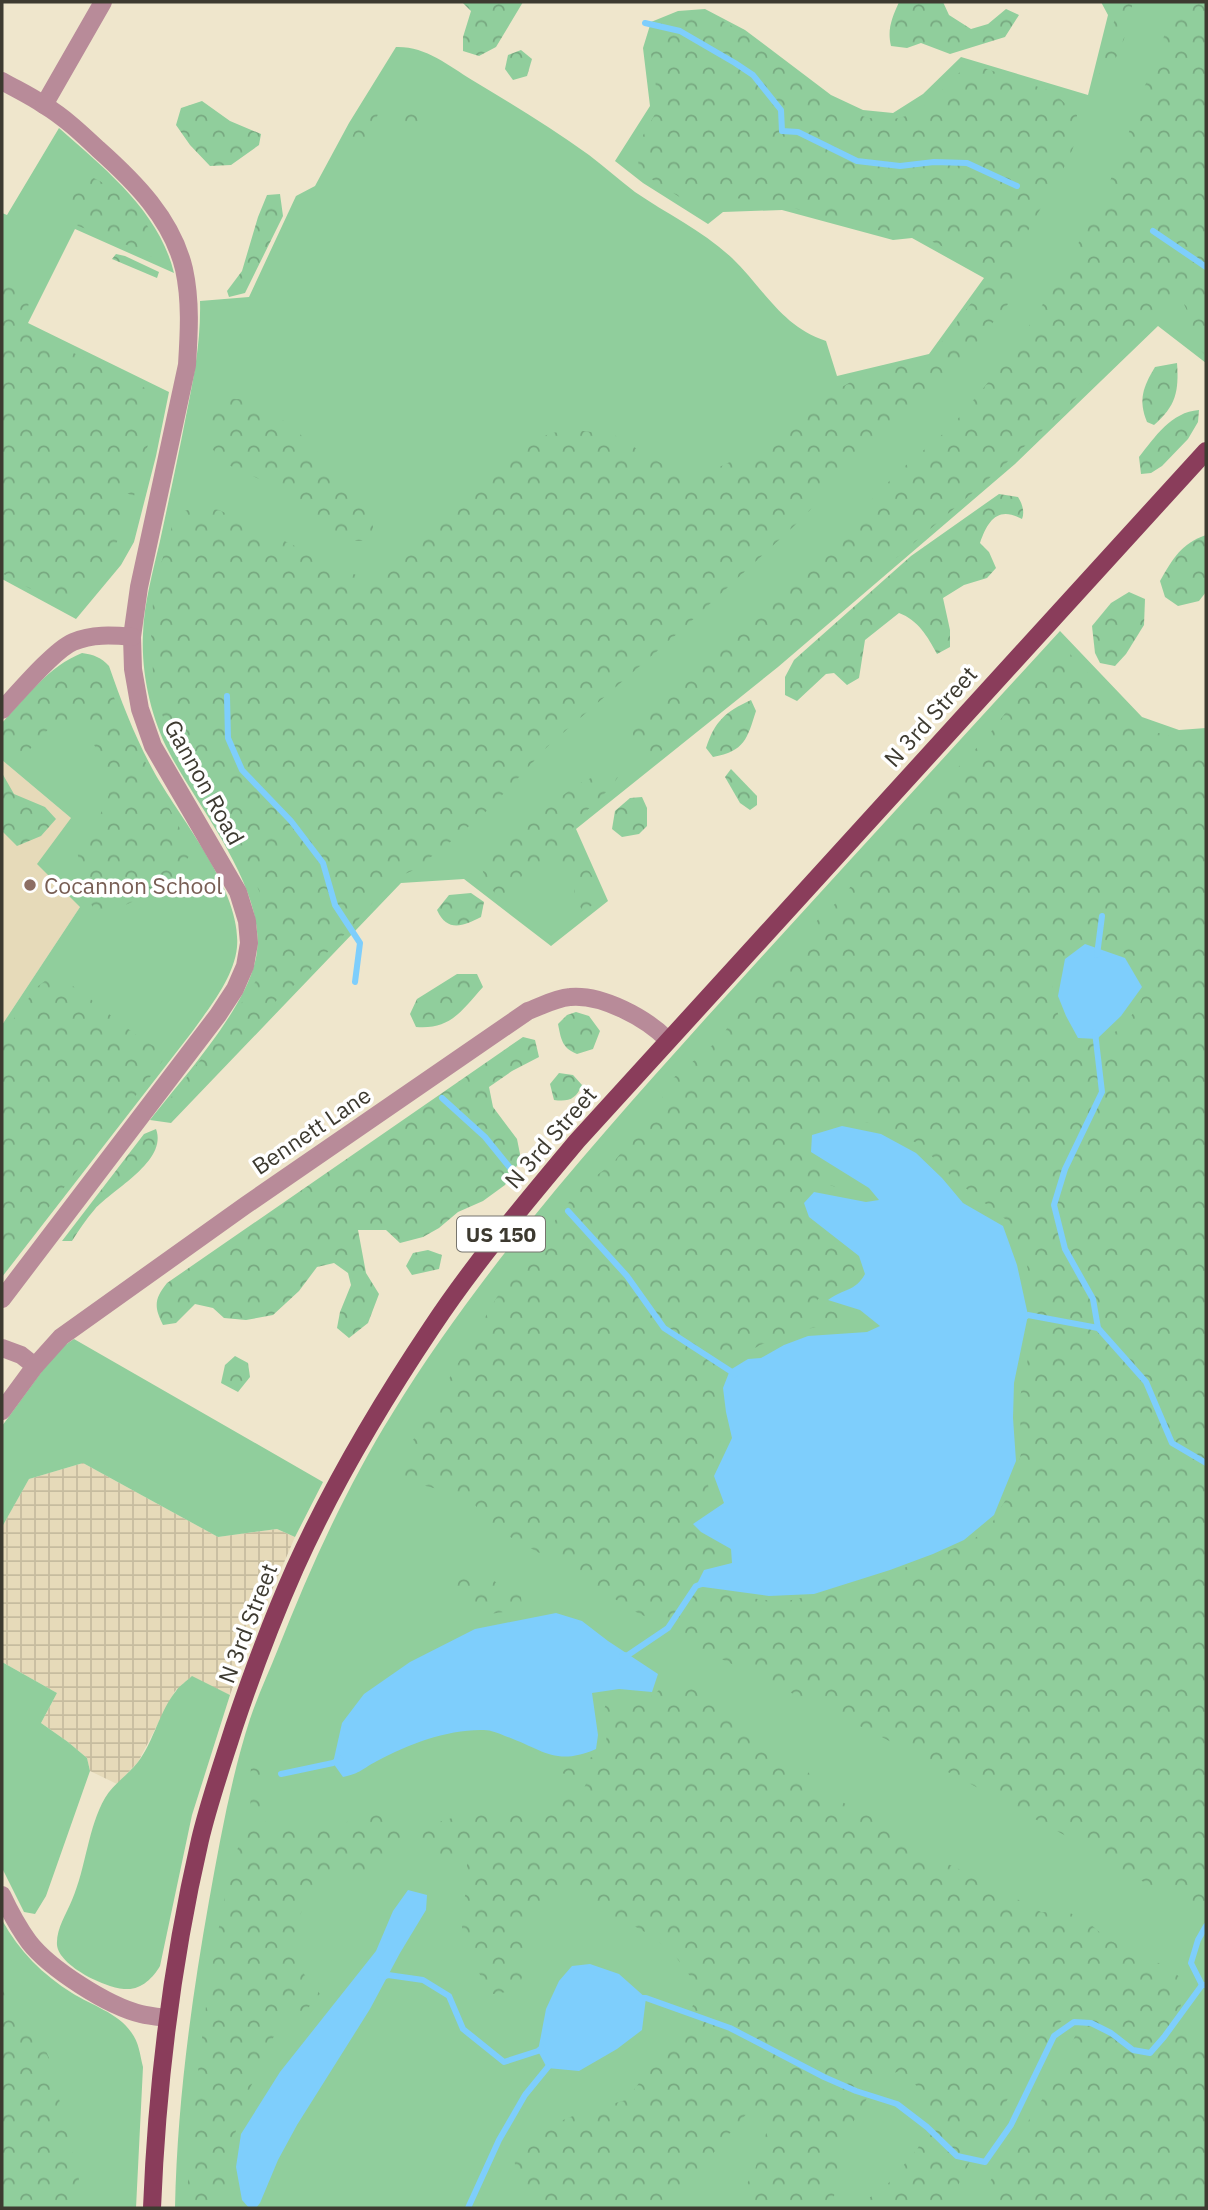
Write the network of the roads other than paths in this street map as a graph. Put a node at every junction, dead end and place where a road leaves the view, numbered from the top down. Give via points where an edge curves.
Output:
1 (103, 2) edge
2 (2, 81) edge
3 (44, 105) junction
4 (1206, 451) edge
5 (132, 637) junction
6 (2, 710) edge
7 (668, 1040) junction
8 (2, 1299) edge
9 (2, 1348) edge
10 (35, 1366) junction
11 (2, 1411) edge
12 (2, 1895) edge
13 (167, 2018) junction
14 (152, 2208) edge

1 - 3 street
2 - 3 street, Gannon Road
3 - 5 street, Gannon Road via 97,148 148,199 176,246 188,294 187,365 146,549
4 - 7 main road, N 3rd Street / US 150
5 - 6 street via 109,635 71,643
5 - 8 street, Gannon Road via 140,709 153,746 238,892 249,943 245,966 218,1015
7 - 10 street, Bennett Lane via 620,1008 584,998 566,997 528,1011 61,1336
7 - 13 main road, N 3rd Street / US 150 via 515,1216 433,1324 350,1458 272,1622 214,1789 200,1839
9 - 10 street
10 - 11 street
12 - 13 street via 31,1944 53,1965 113,2003 139,2014
13 - 14 main road, N 3rd Street / US 150

